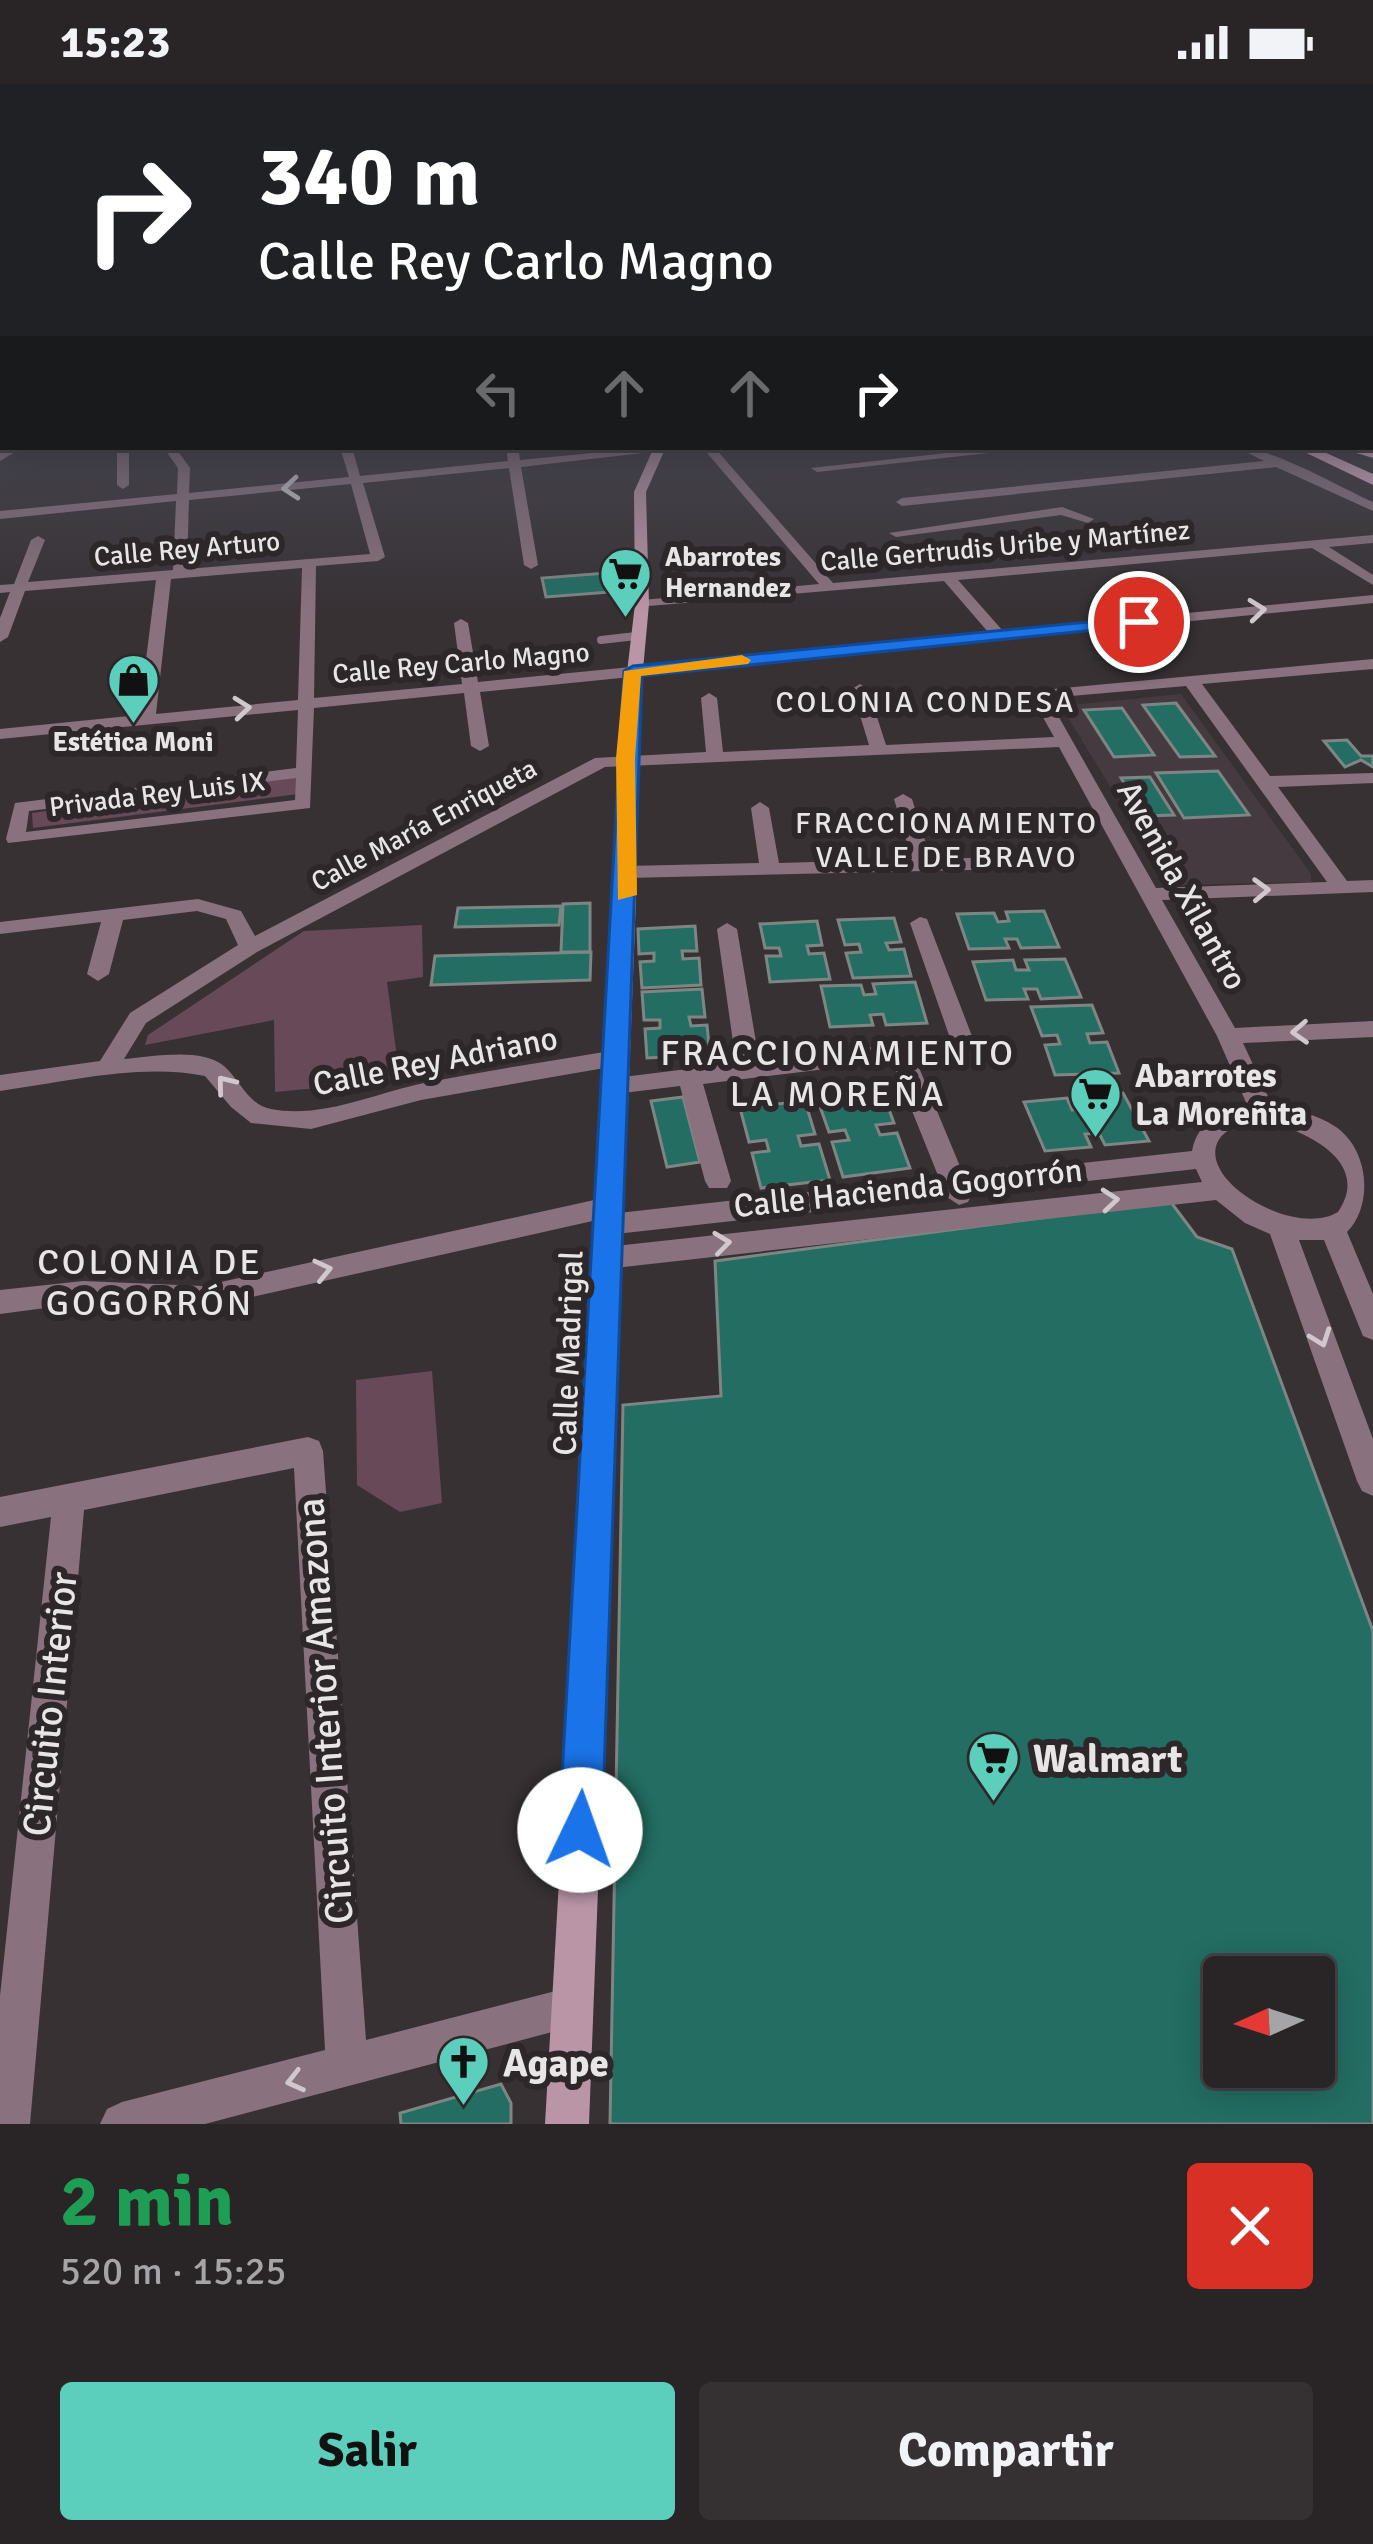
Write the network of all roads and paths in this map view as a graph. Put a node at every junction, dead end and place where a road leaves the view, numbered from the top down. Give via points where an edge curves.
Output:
1 (123, 450) edge
2 (171, 450) edge
3 (347, 450) edge
4 (513, 450) edge
5 (650, 450) edge
6 (659, 450) edge
7 (711, 450) edge
8 (984, 450) edge
9 (994, 450) edge
10 (1249, 450) edge
11 (1308, 450) edge
12 (518, 464) junction
13 (1011, 464) dead end
14 (1283, 464) junction
15 (817, 468) dead end
16 (1026, 476) dead end
17 (1373, 480) edge
18 (357, 482) junction
19 (123, 485) dead end
20 (1041, 488) junction
21 (964, 496) junction
22 (184, 497) junction
23 (902, 502) dead end
24 (1373, 507) edge
25 (0, 515) edge
26 (1088, 519) dead end
27 (989, 520) junction
28 (1373, 539) edge
29 (38, 540) dead end
30 (1313, 543) junction
31 (913, 550) dead end
32 (309, 563) junction
33 (531, 565) dead end
34 (172, 575) junction
35 (947, 576) junction
36 (1373, 581) edge
37 (827, 585) junction
38 (20, 587) junction
39 (0, 589) edge
40 (1373, 599) edge
41 (642, 604) junction
42 (461, 622) dead end
43 (999, 635) junction
44 (636, 636) junction
45 (0, 638) edge
46 (601, 640) dead end
47 (1373, 664) edge
48 (633, 671) junction
49 (1192, 682) junction
50 (472, 686) junction
51 (860, 689) dead end
52 (709, 698) dead end
53 (305, 700) junction
54 (147, 718) junction
55 (0, 734) edge
56 (1067, 742) junction
57 (480, 746) dead end
58 (879, 748) junction
59 (715, 755) junction
60 (626, 758) junction
61 (304, 772) junction
62 (1373, 778) edge
63 (1265, 782) junction
64 (903, 799) dead end
65 (760, 808) dead end
66 (1011, 863) dead end
67 (922, 865) junction
68 (770, 868) junction
69 (627, 872) junction
70 (1373, 886) edge
71 (1342, 888) junction
72 (1150, 894) junction
73 (114, 914) junction
74 (920, 923) dead end
75 (0, 928) edge
76 (727, 929) dead end
77 (250, 947) junction
78 (98, 974) dead end
79 (1373, 1029) edge
80 (1228, 1036) junction
81 (901, 1053) junction
82 (107, 1068) junction
83 (748, 1070) junction
84 (616, 1072) junction
85 (689, 1077) junction
86 (0, 1083) edge
87 (1263, 1112) junction
88 (1202, 1159) junction
89 (718, 1181) dead end
90 (955, 1186) junction
91 (1218, 1190) junction
92 (967, 1214) junction
93 (608, 1216) junction
94 (1354, 1223) edge
95 (1281, 1228) junction
96 (606, 1258) junction
97 (0, 1303) edge
98 (1373, 1328) edge
99 (1373, 1480) edge
100 (69, 1498) junction
101 (0, 1512) edge
102 (571, 2008) junction
103 (346, 2068) junction
104 (147, 2121) edge
105 (8, 2124) edge
106 (567, 2124) edge

1 - 19 street
2 - 22 street via 184,469
3 - 18 street
4 - 12 street
5 - 12 street
6 - 41 street, Calle Madrigal via 640,492
7 - 37 street
8 - 15 street
9 - 13 street
10 - 14 street
11 - 17 main road
12 - 18 street
12 - 33 street
14 - 20 street
14 - 24 street
16 - 20 street
18 -> 22 street
18 - 32 street, Calle Rey Arturo via 378,557
20 - 21 street
21 - 23 street
21 - 27 street
22 - 25 street
22 - 34 street
26 - 27 street via 1062,511
27 - 31 street via 896,533
28 - 30 street, Calle Gertrudis Uribe y Martínez
29 - 38 street
30 - 35 street, Calle Gertrudis Uribe y Martínez
30 - 36 street
32 - 34 street, Calle Rey Arturo
32 - 53 street, Privada Rey Luis IX
34 - 38 street, Calle Rey Arturo
34 - 54 street
35 - 37 street, Calle Gertrudis Uribe y Martínez
35 - 43 street
37 - 41 street, Calle Gertrudis Uribe y Martínez
38 - 39 street, Calle Rey Arturo
38 - 45 street
43 -> 40 street, Calle Rey Carlo Magno
41 - 44 street, Calle Madrigal
42 - 50 street
43 - 48 street, Calle Rey Carlo Magno
44 - 46 lane
44 - 48 street, Calle Madrigal
47 - 49 street
48 - 50 street, Calle Rey Carlo Magno
48 - 60 street, Calle Madrigal
49 - 56 street, Avenida Xilantro via 1038,694
49 - 63 street
50 - 53 street, Calle Rey Carlo Magno
50 - 57 street
51 - 58 street
52 - 59 street
54 -> 53 street, Calle Rey Carlo Magno
53 - 61 street, Privada Rey Luis IX
54 - 55 street, Calle Rey Carlo Magno
56 - 58 street, Calle María Enriqueta
56 - 72 street, Avenida Xilantro
58 - 59 street, Calle María Enriqueta
59 - 60 street, Calle María Enriqueta
60 - 69 street, Calle Madrigal
60 - 77 street, Calle María Enriqueta via 601,762
61 - 61 street, Privada Rey Luis IX via 21,807 15,838 304,804
62 - 63 street
63 - 71 street
64 - 67 street
65 - 68 street
66 - 67 street
67 - 68 street
68 - 69 street
69 - 84 street, Calle Madrigal
70 - 71 street
72 -> 71 street
72 - 80 street, Avenida Xilantro
73 - 75 street
73 - 77 street via 218,907 235,915
73 - 78 street
74 - 81 street, Calle Rey Adriano via 964,1044
76 - 83 street
77 - 82 street, Calle María Enriqueta via 138,1018
79 -> 80 street
80 - 87 street, Avenida Xilantro
81 - 83 street, Calle Rey Adriano
81 - 90 street
84 -> 82 street, Calle Rey Adriano via 421,1092 311,1120 260,1117 213,1069
82 - 86 street, Calle Rey Adriano
83 - 85 street, Calle Rey Adriano
84 - 85 street, Calle Rey Adriano
84 - 93 street, Calle Madrigal
85 - 89 street
87 - 88 street via 1217,1124 1204,1139
87 - 94 street via 1326,1132 1352,1153 1368,1200
88 - 90 street, Calle Hacienda Gogorrón
88 - 91 street
90 - 92 street
90 - 93 street, Calle Hacienda Gogorrón
92 -> 91 street, Calle Hacienda Gogorrón
91 - 95 street
96 -> 92 street, Calle Hacienda Gogorrón
93 - 96 street, Calle Madrigal
97 -> 93 street, Calle Hacienda Gogorrón via 83,1292 202,1297
94 - 95 street
94 - 98 street
95 -> 99 street
96 - 102 street, Calle Madrigal via 610,1475
100 - 101 street, Circuito Interior Amazona
100 - 103 street, Circuito Interior Amazona via 308,1451
100 - 105 street, Circuito Interior
102 - 103 street
102 - 106 street, Calle Madrigal
103 -> 104 street

